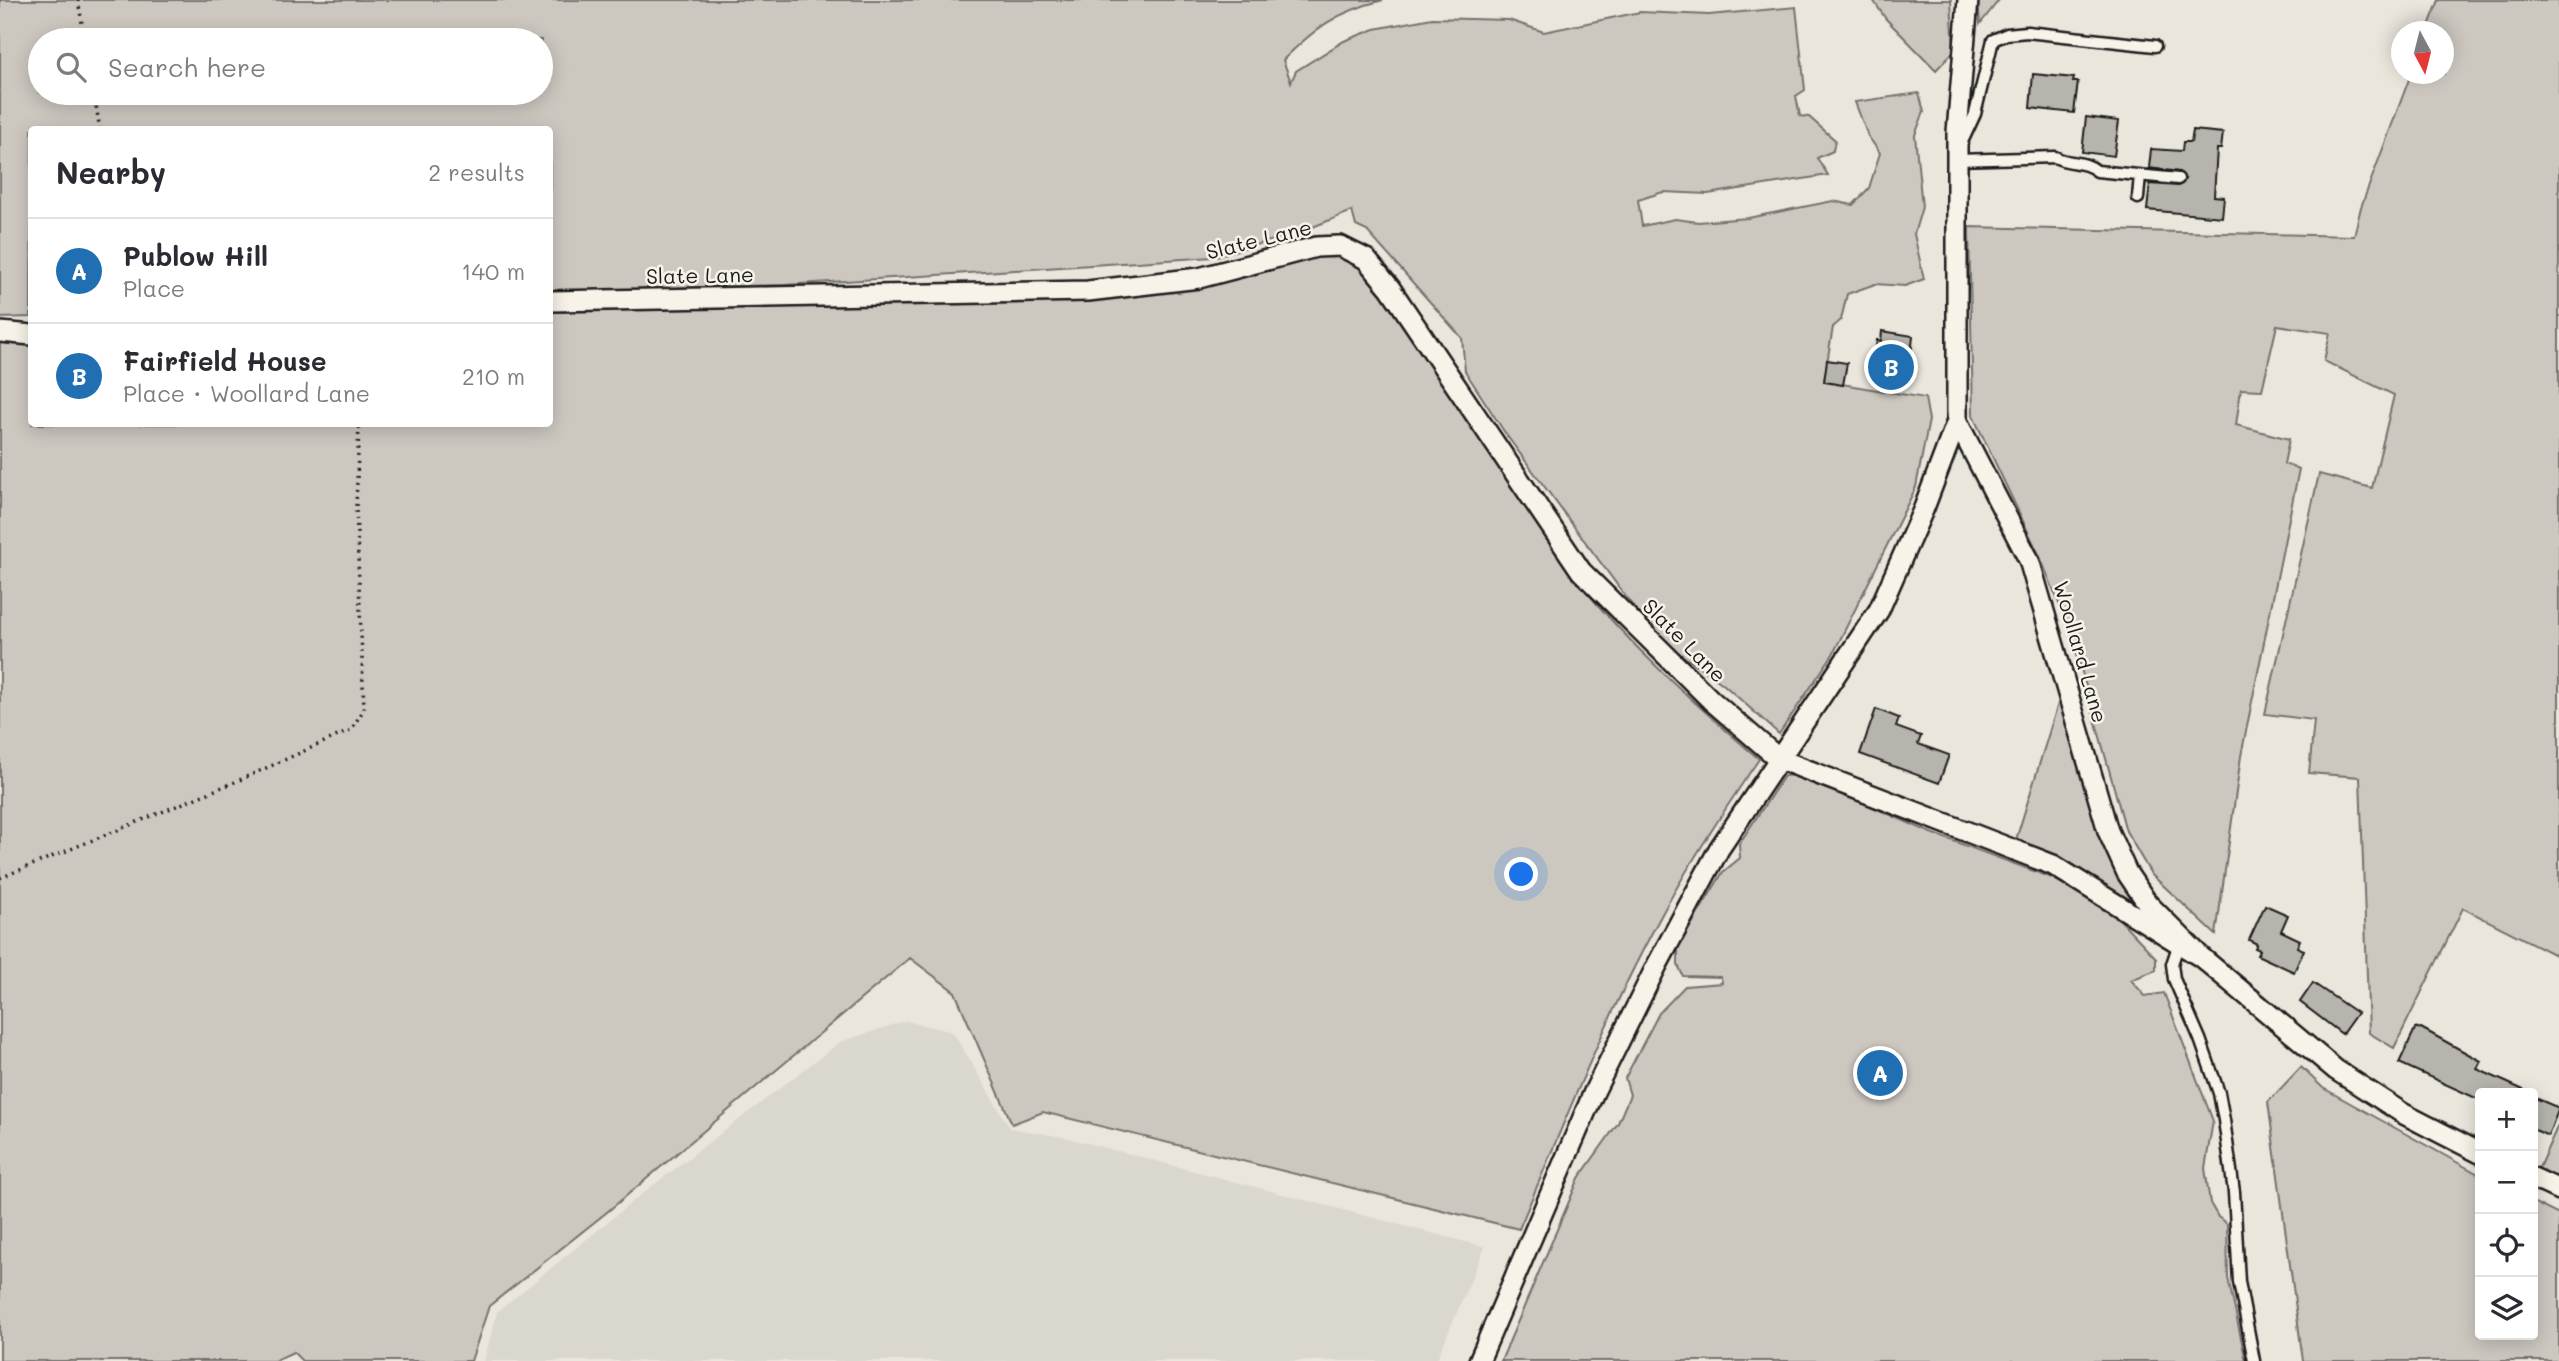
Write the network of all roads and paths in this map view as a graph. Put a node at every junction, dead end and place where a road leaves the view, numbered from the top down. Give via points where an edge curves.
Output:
1 (78, 0) edge
2 (1968, 0) edge
3 (83, 28) edge
4 (2155, 46) dead end
5 (96, 105) edge
6 (99, 126) edge
7 (1957, 156) junction
8 (2140, 175) junction
9 (2178, 179) dead end
10 (2138, 198) dead end
11 (553, 301) edge
12 (0, 332) edge
13 (28, 335) edge
14 (1957, 421) junction
15 (359, 427) edge
16 (1779, 759) junction
17 (0, 878) edge
18 (2179, 942) junction
19 (2201, 957) junction
20 (2476, 1151) edge
21 (2538, 1180) edge
22 (2559, 1190) edge
23 (1479, 1361) edge
24 (2255, 1361) edge

1 - 3 path
2 - 7 street, Woollard Lane
4 - 7 lane via 2027,32 1993,40 1975,114
5 - 6 path
7 - 8 lane via 2055,157 2087,163 2097,171
7 - 14 street, Woollard Lane
8 - 9 lane
8 - 10 lane
11 - 16 street, Slate Lane via 1088,291 1199,278 1316,247 1340,246 1366,259 1390,288 1581,571 1712,701
12 - 13 street
14 - 16 street via 1879,610
14 - 19 street, Woollard Lane via 2029,560 2112,841 2148,904
15 - 17 path via 356,507 364,709 351,730
16 - 18 street, Slate Lane via 2053,865
16 - 23 street via 1719,849 1657,965 1594,1092
18 - 19 street, Slate Lane
18 - 24 lane via 2172,964 2174,979 2200,1039 2224,1120 2239,1282
19 - 20 street, Woollard Lane via 2336,1070 2404,1114
21 - 22 street

